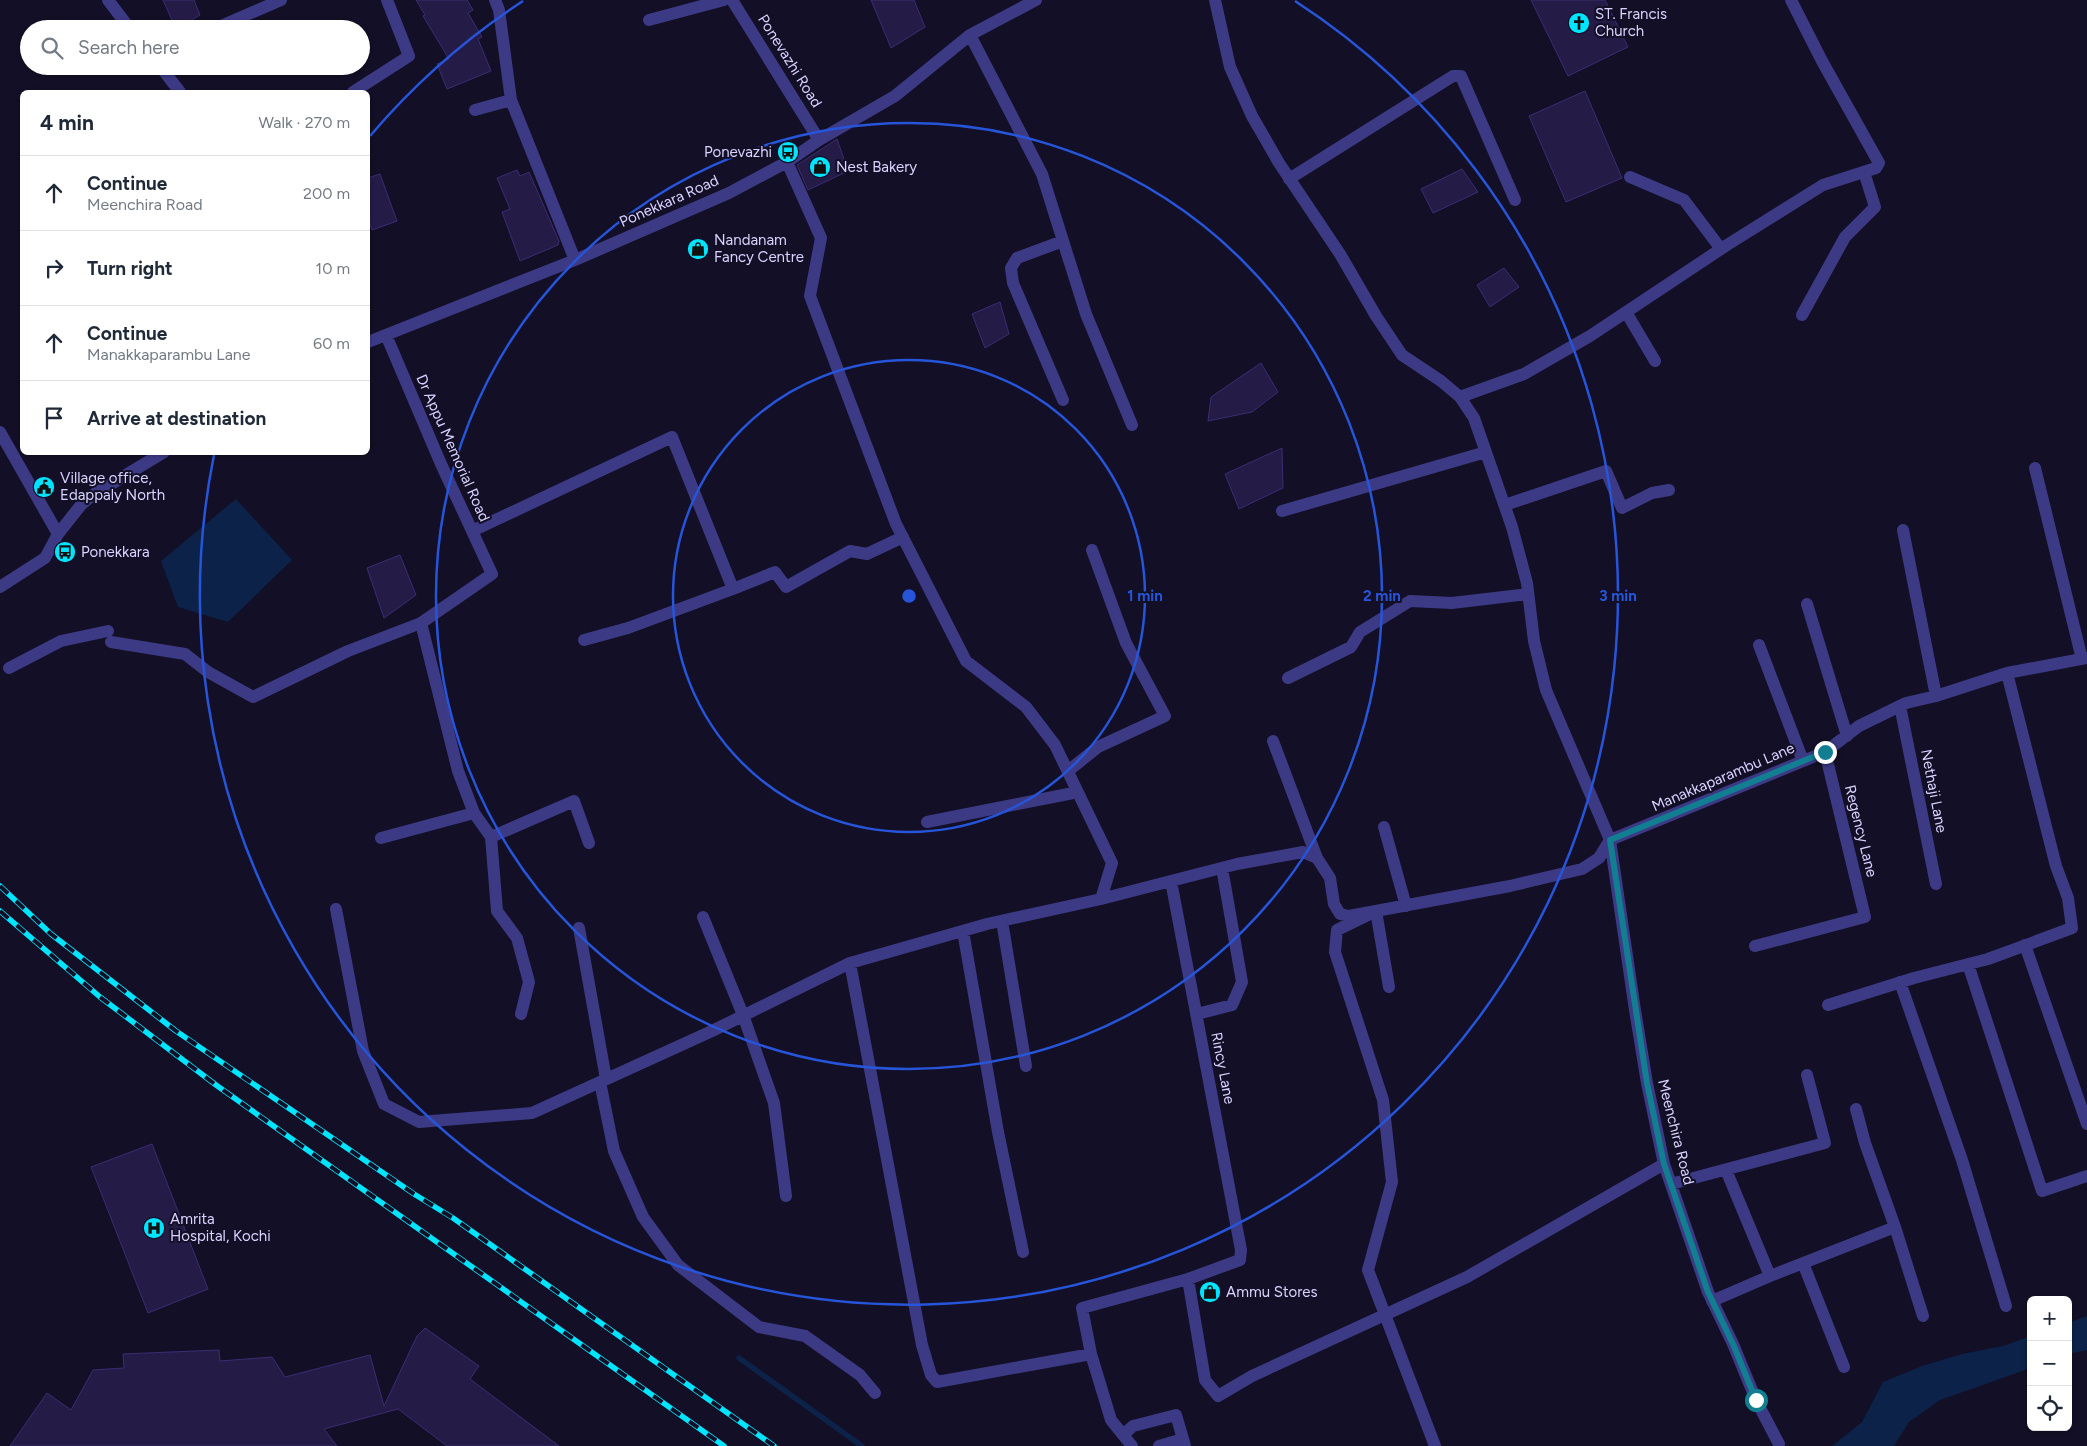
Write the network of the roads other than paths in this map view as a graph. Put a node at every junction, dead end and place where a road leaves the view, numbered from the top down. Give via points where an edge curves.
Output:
1 (108, 0) edge
2 (281, 0) edge
3 (388, 0) edge
4 (495, 0) edge
5 (724, 0) edge
6 (732, 0) edge
7 (1036, 0) edge
8 (1215, 0) edge
9 (1792, 0) edge
10 (123, 20) edge
11 (235, 20) edge
12 (649, 20) dead end
13 (970, 35) junction
14 (167, 75) edge
15 (178, 90) edge
16 (356, 90) edge
17 (510, 100) junction
18 (475, 110) dead end
19 (819, 140) junction
20 (787, 162) junction
21 (1864, 172) junction
22 (1630, 177) dead end
23 (1289, 179) junction
24 (1515, 200) dead end
25 (1063, 241) junction
26 (1721, 250) junction
27 (575, 260) junction
28 (1626, 312) junction
29 (1802, 315) dead end
30 (386, 335) junction
31 (370, 341) edge
32 (1655, 361) dead end
33 (1460, 397) junction
34 (1063, 400) dead end
35 (1132, 425) dead end
36 (0, 432) edge
37 (1486, 452) junction
38 (159, 455) edge
39 (2035, 468) dead end
40 (1669, 490) dead end
41 (1505, 505) junction
42 (1282, 512) dead end
43 (1903, 530) dead end
44 (472, 531) junction
45 (58, 534) junction
46 (903, 537) junction
47 (1092, 550) dead end
48 (0, 587) edge
49 (733, 589) junction
50 (1528, 594) junction
51 (1807, 604) dead end
52 (421, 623) junction
53 (584, 640) dead end
54 (1759, 644) dead end
55 (2084, 659) edge
56 (9, 668) dead end
57 (2007, 673) junction
58 (1288, 678) dead end
59 (1936, 696) junction
60 (1900, 706) junction
61 (1847, 736) junction
62 (1273, 741) dead end
63 (1825, 752) junction
64 (1803, 761) junction
65 (1068, 771) junction
66 (1078, 792) junction
67 (474, 813) junction
68 (927, 822) dead end
69 (1384, 827) dead end
70 (491, 837) junction
71 (382, 838) dead end
72 (1610, 840) junction
73 (589, 843) dead end
74 (1317, 858) junction
75 (1222, 868) junction
76 (1171, 881) junction
77 (1936, 884) dead end
78 (1101, 899) junction
79 (1406, 906) junction
80 (336, 909) dead end
81 (1376, 911) junction
82 (703, 918) dead end
83 (1002, 921) junction
84 (579, 928) dead end
85 (964, 931) junction
86 (2025, 945) junction
87 (1755, 946) dead end
88 (850, 963) junction
89 (1968, 964) junction
90 (1900, 982) junction
91 (1389, 987) dead end
92 (1828, 1005) dead end
93 (521, 1014) dead end
94 (1197, 1014) junction
95 (744, 1015) junction
96 (1026, 1066) dead end
97 (1807, 1076) dead end
98 (603, 1081) junction
99 (1856, 1109) dead end
100 (2087, 1124) edge
101 (1664, 1164) junction
102 (1726, 1170) junction
103 (2087, 1176) edge
104 (1671, 1184) junction
105 (786, 1196) dead end
106 (1895, 1227) junction
107 (1023, 1252) dead end
108 (1803, 1263) junction
109 (1770, 1276) junction
110 (1188, 1280) junction
111 (1712, 1301) junction
112 (2006, 1306) dead end
113 (1384, 1313) junction
114 (1923, 1316) dead end
115 (1091, 1354) junction
116 (1844, 1367) dead end
117 (875, 1393) dead end
118 (1123, 1434) junction
119 (1184, 1443) edge
120 (1779, 1444) dead end
121 (1132, 1446) edge
122 (1160, 1446) edge
123 (1435, 1446) edge

1 - 10 street
2 - 11 street
3 - 16 street via 409,56
4 - 17 street
5 - 12 street
6 - 19 street, Ponevazhi Road
7 - 13 street, Ponekkara Road
8 - 23 street, Meenchira Road via 1230,67 1252,116
9 - 21 street via 1879,163 1876,168
13 - 19 street, Ponekkara Road via 895,96
13 - 25 street via 1042,174
14 - 15 street
17 - 18 street
17 - 27 street
19 - 20 street, Ponekkara Road
20 - 27 street, Ponekkara Road via 729,193
20 - 46 street via 821,238 810,296
21 - 26 street via 1823,185
21 - 29 street via 1875,207 1845,237
22 - 26 street via 1684,200
23 - 24 street via 1453,76 1461,76
23 - 33 street, Meenchira Road via 1402,355
25 - 34 street via 1017,258 1011,268 1013,283
25 - 35 street via 1086,314
26 - 28 street
27 - 30 street, Ponekkara Road
28 - 32 street
28 - 33 street via 1524,374
30 - 31 street, Ponekkara Road
30 - 44 street, Dr Appu Memorial Road
33 - 37 street, Meenchira Road via 1474,418
36 - 45 street
37 - 41 street, Meenchira Road
37 - 42 street
38 - 45 street via 93,495
39 - 55 street
40 - 41 street via 1652,493 1622,508 1606,471
41 - 50 street, Meenchira Road
43 - 59 street
44 - 49 street via 672,437
44 - 52 street, Dr Appu Memorial Road via 492,574
45 - 48 street via 45,558
46 - 49 street via 867,554 850,551 786,586 775,572
46 - 65 street via 966,661 1026,707 1056,745
47 - 65 street via 1126,642 1165,716 1098,747
49 - 53 street via 628,628
50 - 58 street via 1452,603 1410,600 1360,632 1351,647
50 - 72 street, Meenchira Road via 1534,642 1546,690
51 - 61 street
52 - 56 street via 348,651 253,697 208,672 185,654 110,637 61,641
52 - 67 street via 458,771
54 - 64 street
55 - 57 street, Manakkaparambu Lane
57 - 59 street, Manakkaparambu Lane
57 - 86 street via 2056,866 2068,898 2072,928
59 - 60 street, Manakkaparambu Lane
60 - 61 street, Manakkaparambu Lane via 1859,726
60 - 77 street, Nethaji Lane
61 - 63 street, Manakkaparambu Lane
62 - 74 street
63 - 64 street, Manakkaparambu Lane
63 - 87 street, Regency Lane via 1865,917
64 - 72 street, Manakkaparambu Lane
65 - 66 street
66 - 68 street
66 - 78 street via 1112,863
67 - 70 street
67 - 71 street
69 - 79 street
70 - 73 street via 574,801
70 - 93 street via 497,911 517,938 530,982
72 - 79 street via 1599,858 1582,869
72 - 101 street, Meenchira Road via 1643,1059
74 - 75 street via 1303,852
74 - 81 street via 1330,878 1334,904 1340,914 1349,916
75 - 76 street
75 - 94 street via 1242,982 1232,1005
76 - 78 street
76 - 94 street, Rincy Lane
78 - 83 street
79 - 81 street
80 - 98 street via 363,1051 384,1104 419,1122 532,1113
81 - 91 street
81 - 113 street via 1337,930 1335,952 1383,1100 1392,1182 1368,1270
82 - 95 street
83 - 85 street
83 - 96 street
84 - 98 street
85 - 88 street
85 - 107 street via 998,1132
86 - 89 street
86 - 100 street
88 - 95 street
88 - 115 street via 922,1345 931,1375 937,1382
89 - 90 street
89 - 103 street via 2042,1192
90 - 92 street
90 - 112 street via 1962,1160
94 - 110 street, Rincy Lane via 1241,1250 1240,1260
95 - 98 street
95 - 105 street via 774,1103
97 - 102 street via 1825,1143
98 - 117 street via 614,1151 643,1216 678,1264 759,1327 805,1336 860,1376
99 - 106 street
101 - 104 street, Meenchira Road
101 - 113 street via 1467,1277
102 - 104 street
102 - 109 street
104 - 111 street, Meenchira Road
106 - 108 street
106 - 114 street
108 - 109 street
108 - 116 street
109 - 111 street
110 - 113 street via 1205,1380 1218,1396 1252,1376
110 - 115 street via 1082,1308
111 - 120 street, Meenchira Road
113 - 123 street
115 - 118 street via 1111,1420
118 - 119 street via 1134,1426 1176,1415
118 - 121 street
119 - 122 street

